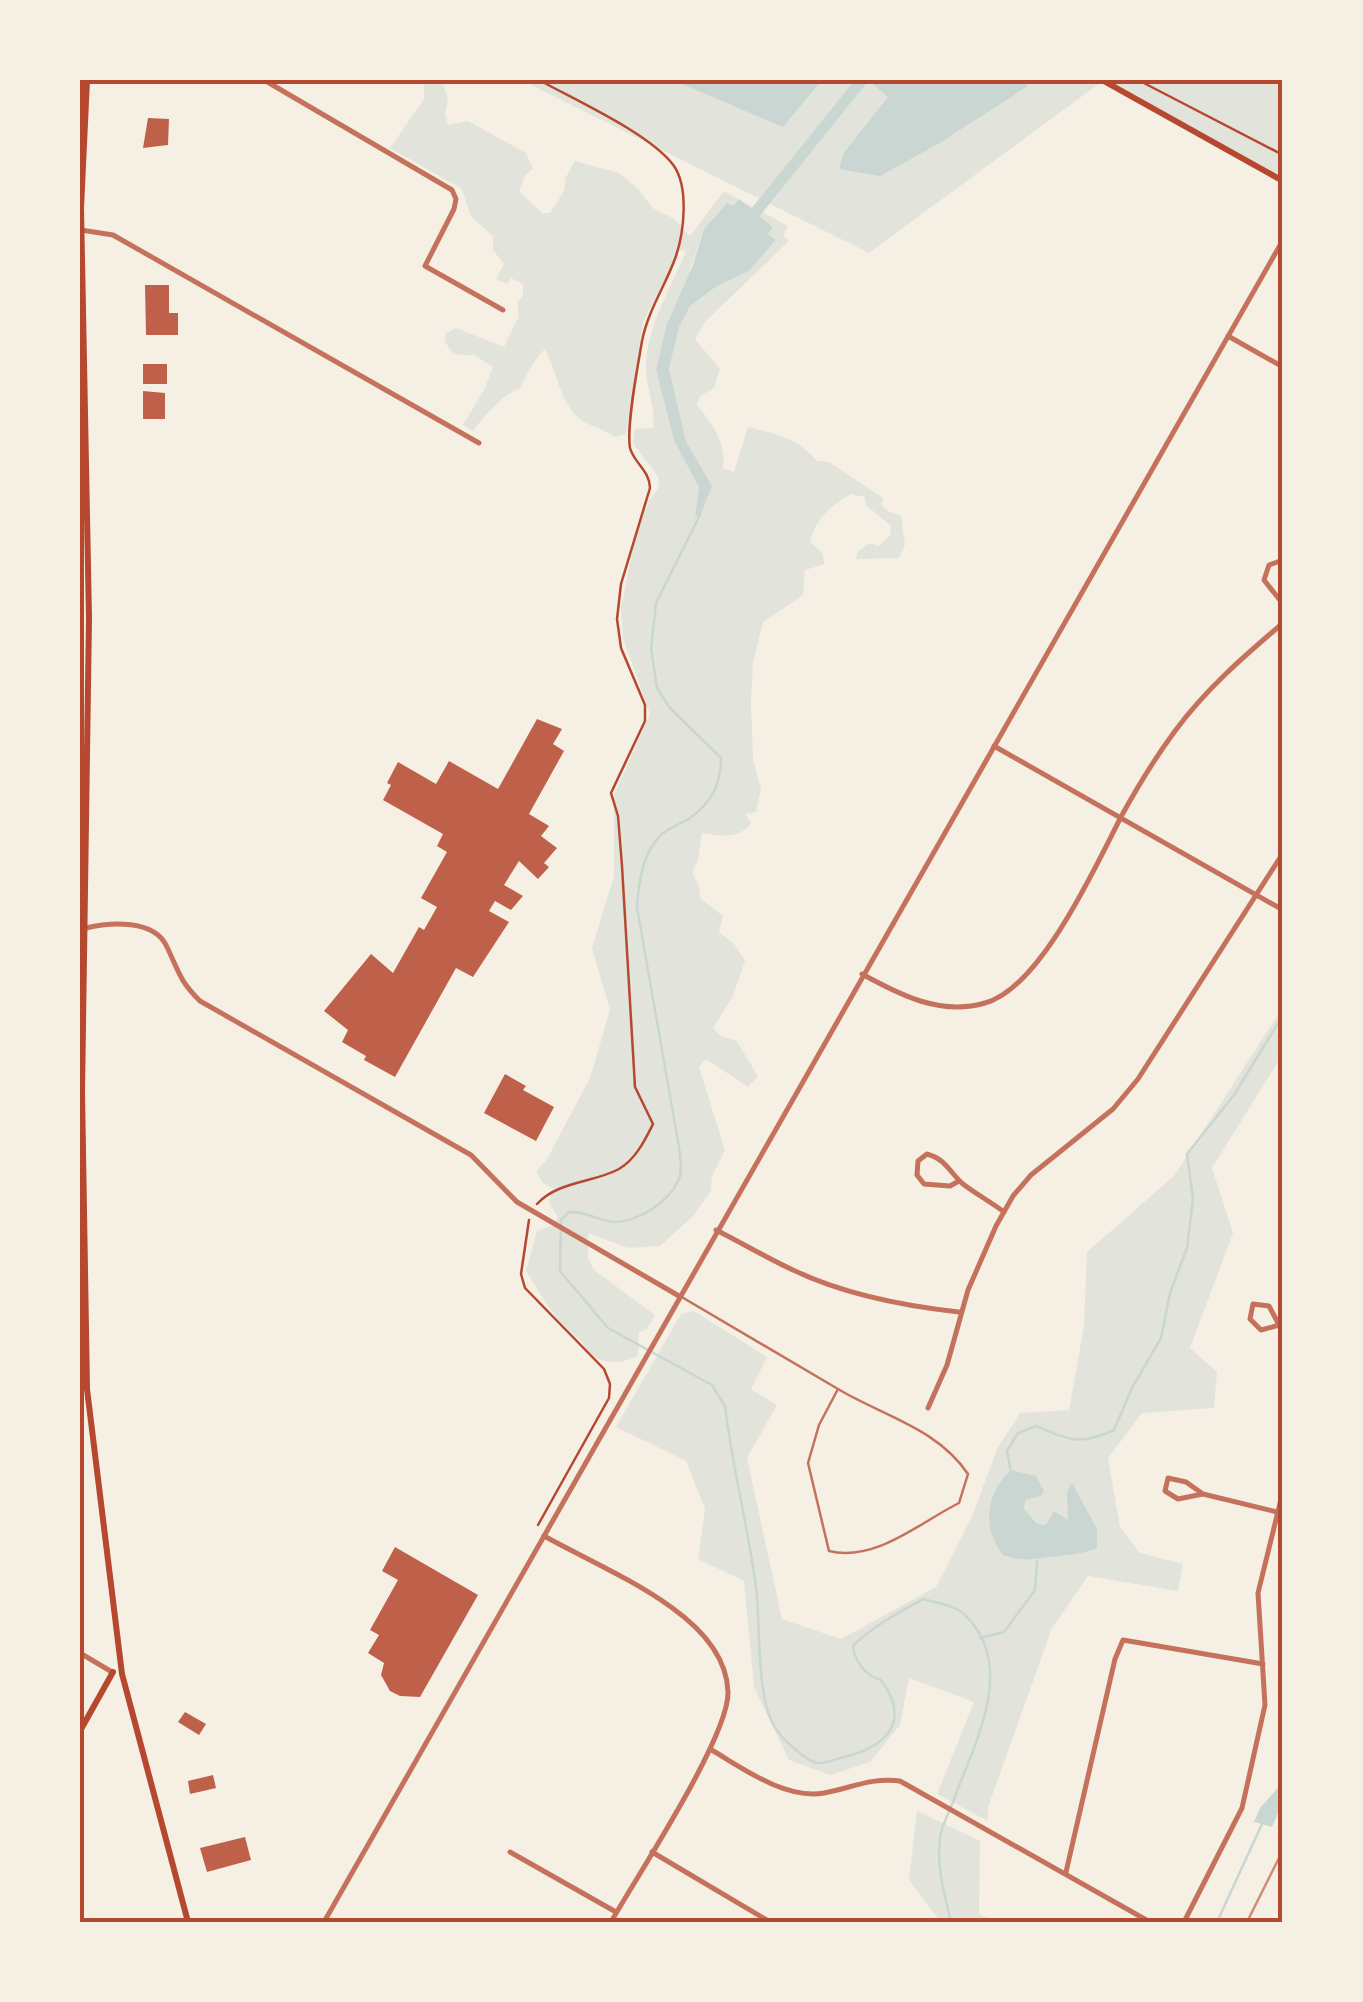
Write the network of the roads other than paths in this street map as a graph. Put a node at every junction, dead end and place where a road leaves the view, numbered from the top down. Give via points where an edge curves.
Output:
1 (87, 80) edge
2 (264, 80) edge
3 (1102, 80) edge
4 (83, 104) edge
5 (1283, 181) edge
6 (81, 230) edge
7 (1283, 240) edge
8 (502, 310) dead end
9 (1228, 336) junction
10 (1283, 367) edge
11 (479, 443) dead end
12 (84, 482) edge
13 (1283, 560) edge
14 (1283, 604) edge
15 (1283, 624) edge
16 (84, 661) edge
17 (994, 746) junction
18 (1121, 818) junction
19 (1283, 853) edge
20 (1257, 895) junction
21 (1283, 910) edge
22 (86, 928) junction
23 (862, 974) junction
24 (81, 1094) edge
25 (959, 1181) junction
26 (1004, 1212) junction
27 (716, 1230) junction
28 (679, 1296) junction
29 (959, 1312) junction
30 (1281, 1324) edge
31 (838, 1389) junction
32 (928, 1408) dead end
33 (1283, 1491) edge
34 (1203, 1494) junction
35 (1278, 1512) junction
36 (543, 1536) junction
37 (80, 1653) edge
38 (1264, 1664) junction
39 (118, 1673) junction
40 (80, 1731) edge
41 (710, 1749) junction
42 (510, 1852) dead end
43 (652, 1852) junction
44 (1066, 1872) junction
45 (616, 1912) junction
46 (188, 1922) edge
47 (324, 1922) edge
48 (610, 1922) edge
49 (770, 1922) edge
50 (1150, 1922) edge
51 (1184, 1922) edge

1 - 4 main road
2 - 8 street via 452,190 454,209 425,266
3 - 5 main road
4 - 6 main road
6 - 11 street via 114,234
6 - 12 main road
7 - 9 street
9 - 10 street
9 - 17 street
12 - 16 main road
13 - 14 street via 1268,565 1264,580
15 - 18 street via 1196,703
16 - 22 main road
17 - 18 street
17 - 23 street
18 - 20 street
18 - 23 street via 1038,963 1007,993 987,1003 944,1007
19 - 20 street
20 - 21 street
20 - 26 street via 1138,1079 1114,1109 1031,1175
22 - 24 main road
22 - 28 street via 140,926 156,935 200,1001 470,1155 517,1202
23 - 27 street
24 - 39 main road via 86,1389
25 - 25 street via 935,1156 918,1161 924,1184
25 - 26 street
26 - 29 street
27 - 28 street
27 - 29 street via 795,1272
28 - 31 lane
28 - 36 street
29 - 32 street
30 - 30 street via 1269,1306 1253,1304 1250,1319 1261,1330
31 - 31 lane via 949,1450 968,1474 959,1503 872,1550 829,1551 808,1463
33 - 35 street
34 - 34 street via 1174,1478 1166,1482 1165,1491 1178,1499
34 - 35 street
35 - 38 street via 1258,1593
36 - 41 street via 671,1606 704,1636 721,1660 728,1690 726,1716
36 - 47 street
37 - 39 street
38 - 44 street via 1123,1640
38 - 51 street via 1265,1705 1242,1808
39 - 40 main road
39 - 46 main road
41 - 43 street
41 - 44 street via 802,1793 900,1780
42 - 45 street
43 - 45 street
43 - 49 street
44 - 50 street
45 - 48 street

